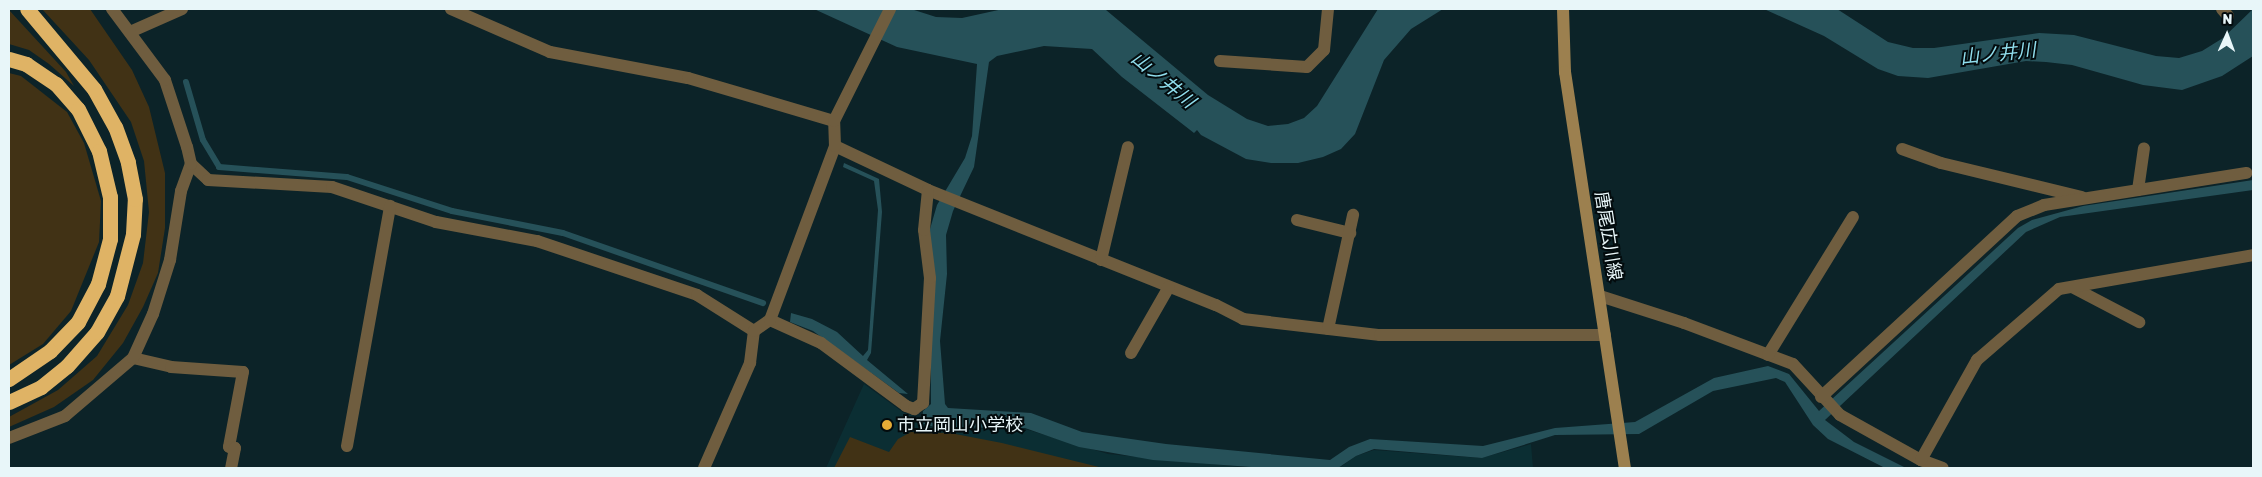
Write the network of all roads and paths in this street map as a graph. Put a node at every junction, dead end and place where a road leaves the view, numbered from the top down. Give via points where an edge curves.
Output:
1 (27, 9) edge
2 (112, 9) edge
3 (182, 9) edge
4 (451, 9) edge
5 (890, 9) edge
6 (1328, 9) edge
7 (1563, 9) edge
8 (130, 32) junction
9 (9, 59) edge
10 (1220, 61) dead end
11 (834, 121) junction
12 (835, 146) junction
13 (1128, 147) dead end
14 (2144, 148) dead end
15 (1902, 150) dead end
16 (191, 164) junction
17 (2246, 173) dead end
18 (928, 190) junction
19 (2138, 190) junction
20 (2088, 198) junction
21 (390, 206) junction
22 (1353, 215) dead end
23 (1853, 217) dead end
24 (1297, 220) dead end
25 (1350, 233) junction
26 (2253, 256) edge
27 (1101, 260) junction
28 (1169, 287) junction
29 (2072, 287) junction
30 (1600, 296) junction
31 (770, 320) junction
32 (2139, 322) dead end
33 (1328, 329) junction
34 (754, 331) junction
35 (1605, 335) junction
36 (1131, 353) dead end
37 (1768, 355) junction
38 (133, 358) junction
39 (9, 379) edge
40 (1821, 397) junction
41 (9, 402) edge
42 (9, 438) edge
43 (346, 446) dead end
44 (1921, 460) junction
45 (232, 468) edge
46 (704, 468) edge
47 (1625, 468) edge
48 (1943, 468) edge

1 - 41 highway via 94,89 115,127 128,162 135,199 133,234 117,296 97,332 61,371 41,387
2 - 8 street
3 - 8 street
4 - 11 street via 550,52 688,78
5 - 11 street
6 - 10 street via 1324,50 1307,67
7 - 30 main road, 唐尾広川線 via 1565,72
8 - 16 street via 165,80
9 - 39 highway via 26,64 56,84 78,109 99,151 110,197 110,239 98,284 78,322 50,351
11 - 12 street
12 - 18 street
12 - 31 street
13 - 27 street
14 - 19 street
15 - 20 street via 1934,158 1940,163
16 - 21 street via 208,180 332,187
16 - 38 street via 181,190 170,260 153,314
17 - 19 street
18 - 27 street
18 - 31 street via 924,230 930,278 923,403 914,409 906,406 821,343
19 - 20 street
20 - 40 street via 2044,205 2017,216
21 - 34 street via 436,222 537,241 607,262 697,294
21 - 43 street
22 - 25 street
23 - 37 street
24 - 25 street
25 - 33 street
26 - 29 street
27 - 28 street
28 - 33 street via 1243,319
28 - 36 street
29 - 32 street
29 - 44 street via 2059,289 1977,360
30 - 35 main road, 唐尾広川線
30 - 37 street
31 - 34 street
33 - 35 street via 1380,335
34 - 46 street via 750,364
35 - 47 main road, 唐尾広川線
37 - 40 street via 1793,364 1813,383
38 - 42 street via 65,416
38 - 45 street via 171,367 243,372 229,448 235,448
40 - 44 street via 1840,415
44 - 48 street

